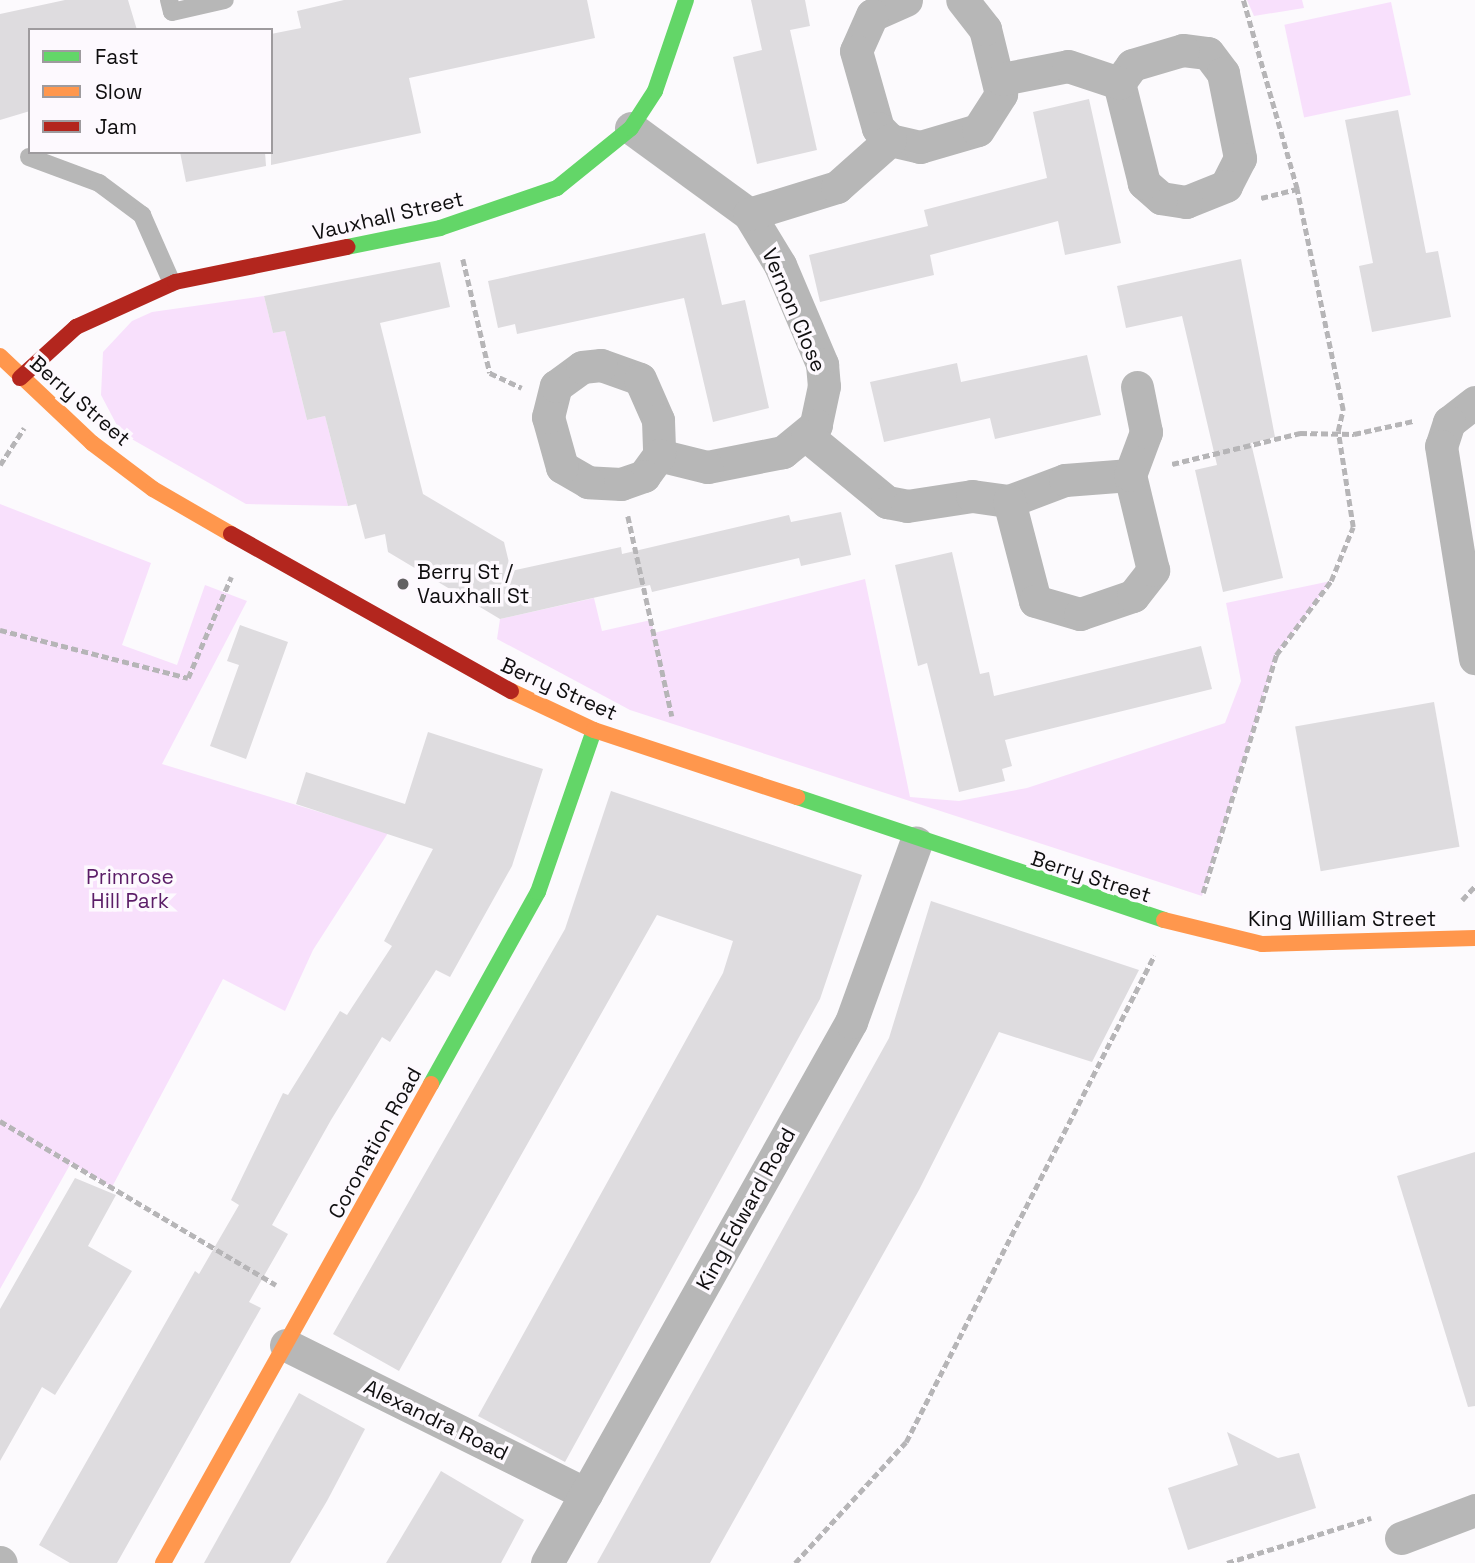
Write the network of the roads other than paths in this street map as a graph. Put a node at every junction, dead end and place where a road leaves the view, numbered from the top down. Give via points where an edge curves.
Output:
1 (169, 0) edge
2 (225, 0) edge
3 (685, 0) edge
4 (906, 0) edge
5 (962, 0) edge
6 (1002, 79) junction
7 (1119, 83) junction
8 (631, 128) junction
9 (890, 140) junction
10 (29, 157) dead end
11 (749, 214) junction
12 (172, 283) junction
13 (0, 356) edge
14 (20, 378) junction
15 (1137, 387) dead end
16 (1475, 402) edge
17 (807, 436) junction
18 (659, 455) junction
19 (1130, 475) junction
20 (1009, 501) junction
21 (1475, 658) edge
22 (594, 730) junction
23 (916, 842) junction
24 (1170, 925) joint
25 (1475, 938) edge
26 (286, 1345) junction
27 (586, 1494) junction
28 (1475, 1510) edge
29 (1401, 1538) dead end
30 (163, 1563) edge
31 (547, 1563) edge

1 - 2 lane via 172,12
3 - 8 street, Vauxhall Street via 655,91
4 - 9 street via 872,15 856,51 871,110
5 - 6 street via 978,14
6 - 7 street via 1068,66
6 - 9 street via 995,111 978,130 920,147
7 - 7 street via 1132,65 1183,50 1208,53 1223,73 1240,144 1239,167 1226,186 1186,202 1149,192
8 - 11 street, Vernon Close
8 - 12 street, Vauxhall Street via 557,188 457,223
9 - 11 street via 837,187
10 - 12 lane via 99,183 142,215
11 - 17 street, Vernon Close via 780,265 822,364 825,405
12 - 14 street, Vauxhall Street via 76,327
13 - 14 street, Berry Street
14 - 22 street, Berry Street via 153,489 465,669
15 - 19 street via 1146,432
16 - 21 street via 1449,422 1441,458
17 - 18 street, Vernon Close via 783,452 735,463 682,465
17 - 20 street via 887,502 907,506 972,496
18 - 18 street via 651,396 621,368 582,367 555,386 549,401 562,467 588,482 621,485 644,476
19 - 20 street via 1086,475
19 - 20 street via 1153,570 1133,596 1080,614 1035,601
22 - 23 street, Berry Street
22 - 26 street, Coronation Road via 538,892
23 - 24 street, Berry Street
23 - 27 street, King Edward Road via 851,1022
24 - 25 street, King William Street via 1262,944
26 - 27 street, Alexandra Road
26 - 30 street, Coronation Road
27 - 31 street, King Edward Road
28 - 29 street

